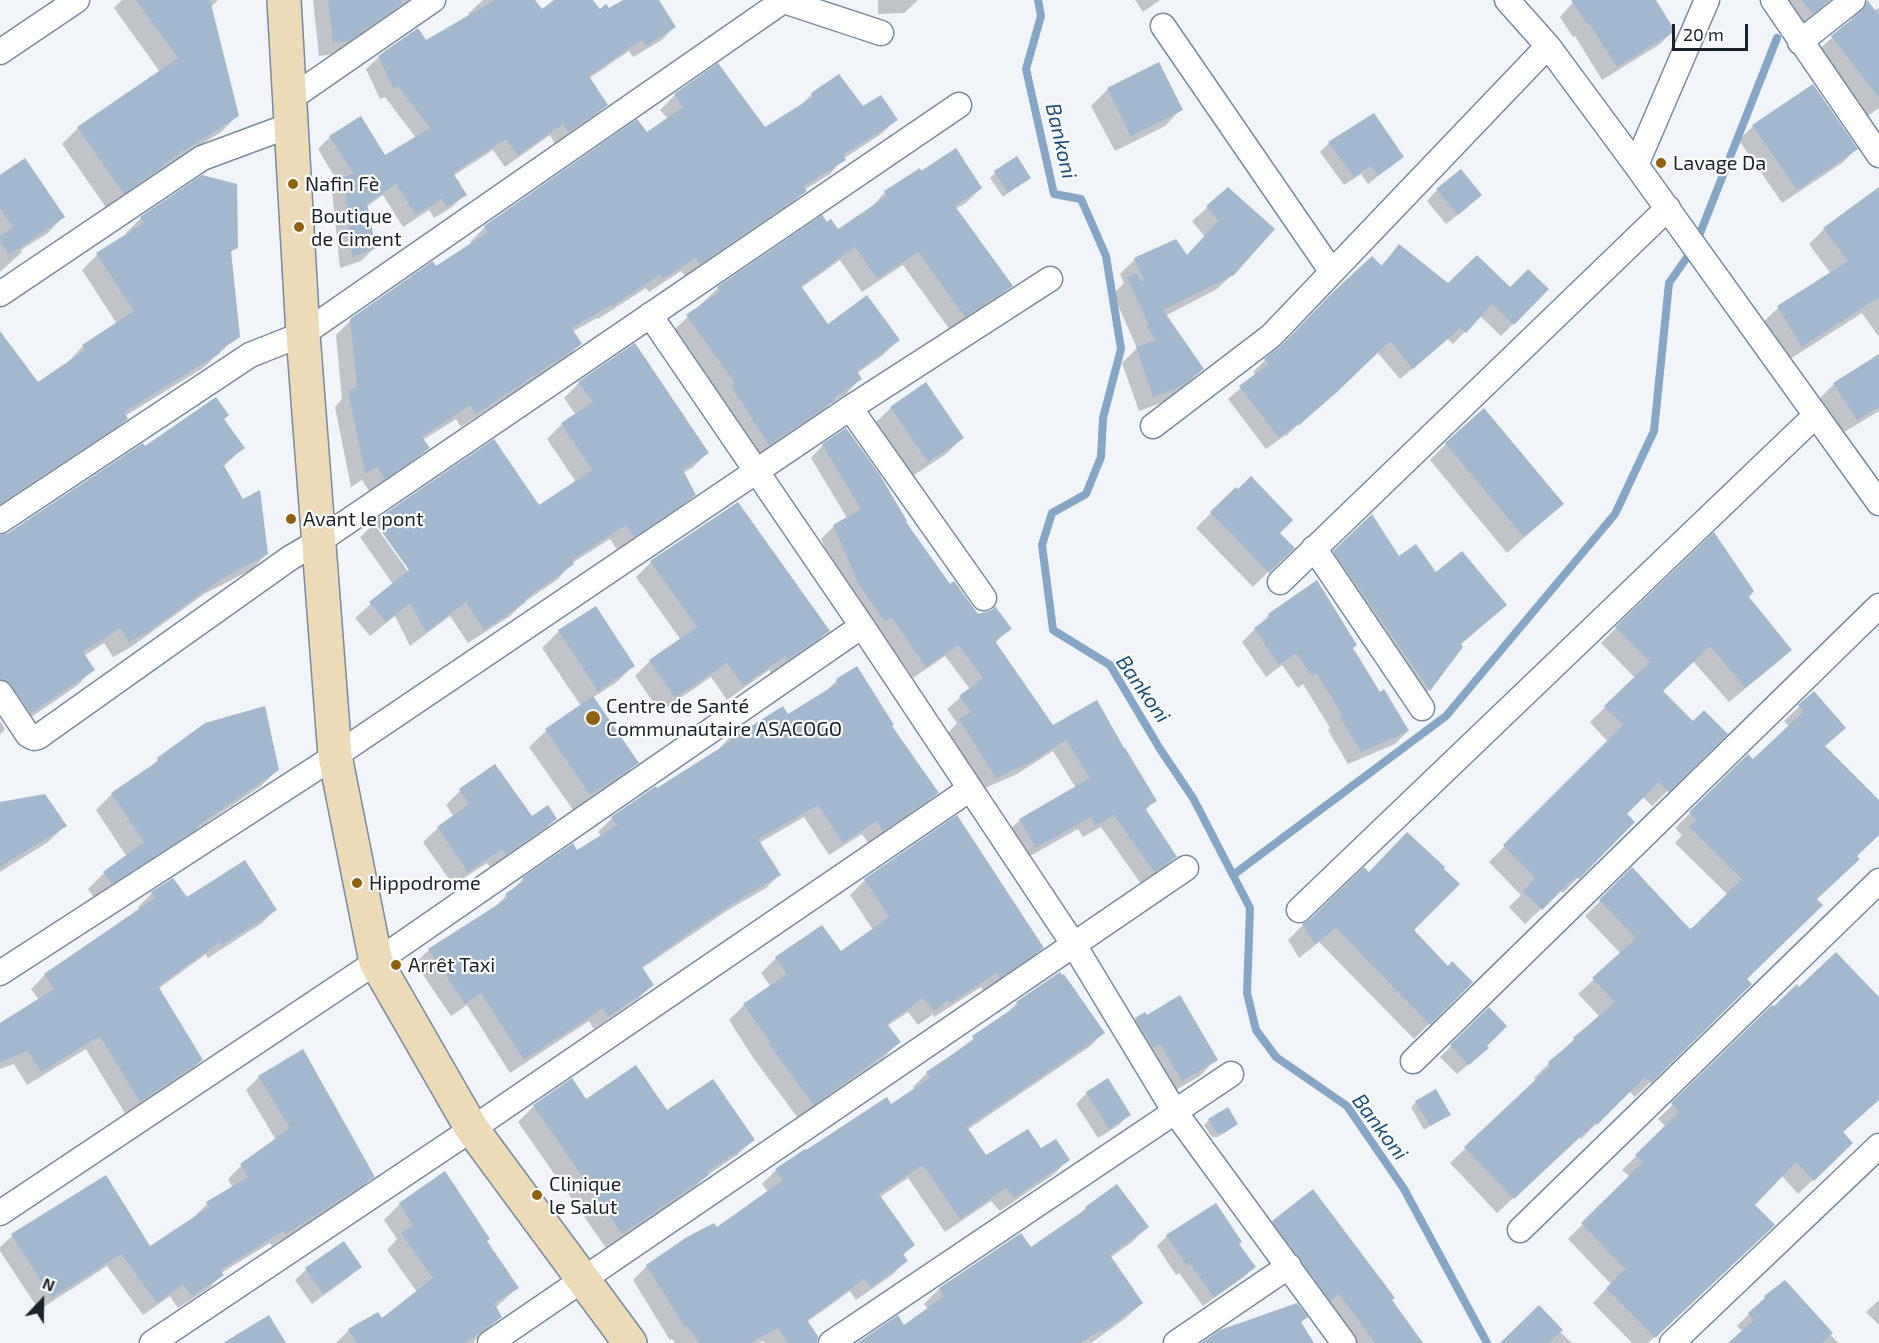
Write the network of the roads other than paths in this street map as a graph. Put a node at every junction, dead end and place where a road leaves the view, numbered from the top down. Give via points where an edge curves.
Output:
1 (77, 0) edge
2 (284, 0) edge
3 (433, 0) edge
4 (782, 0) edge
5 (1507, 0) edge
6 (1707, 0) edge
7 (1773, 0) edge
8 (1853, 0) edge
9 (1163, 26) dead end
10 (881, 33) dead end
11 (1800, 42) junction
12 (1548, 46) junction
13 (0, 52) edge
14 (959, 105) dead end
15 (291, 112) junction
16 (1879, 155) edge
17 (1636, 165) junction
18 (1668, 207) junction
19 (1332, 272) junction
20 (1050, 279) dead end
21 (0, 294) edge
22 (650, 315) junction
23 (303, 334) junction
24 (850, 408) junction
25 (1816, 415) junction
26 (1153, 426) dead end
27 (756, 472) junction
28 (1879, 503) edge
29 (0, 522) edge
30 (319, 541) junction
31 (1314, 548) junction
32 (1280, 582) dead end
33 (984, 598) dead end
34 (1879, 606) edge
35 (862, 626) junction
36 (0, 693) edge
37 (1422, 708) dead end
38 (335, 756) junction
39 (970, 789) junction
40 (1186, 868) dead end
41 (1879, 881) edge
42 (1299, 910) dead end
43 (1074, 945) junction
44 (376, 962) junction
45 (3, 965) edge
46 (1413, 1061) dead end
47 (1232, 1074) dead end
48 (1175, 1112) junction
49 (472, 1129) junction
50 (1879, 1146) edge
51 (0, 1213) edge
52 (1520, 1230) dead end
53 (1289, 1266) junction
54 (584, 1279) junction
55 (152, 1343) edge
56 (490, 1343) edge
57 (630, 1343) edge
58 (831, 1343) edge
59 (1176, 1343) edge
60 (1344, 1343) edge
61 (1672, 1343) edge

1 - 13 street
2 - 15 street
3 - 15 street
4 - 10 street
4 - 23 street
5 - 12 street
6 - 17 street
7 - 11 street
8 - 11 street
9 - 19 street
11 - 16 street
12 - 17 street
12 - 19 street
14 - 22 street
15 - 21 street via 202,158
15 - 23 street
17 - 18 street
18 - 25 street
18 - 31 street
19 - 26 street via 1270,336
20 - 24 street
22 - 27 street
22 - 30 street
23 - 29 street via 250,355
23 - 30 street
24 - 27 street
24 - 33 street
25 - 28 street
25 - 42 street
27 - 35 street
27 - 38 street
30 - 36 street via 280,564 38,737 28,735
30 - 38 street
31 - 32 street
31 - 37 street
34 - 46 street
35 - 39 street
35 - 44 street
38 - 44 street
38 - 45 street
39 - 43 street
39 - 49 street
40 - 43 street
41 - 52 street
43 - 48 street
43 - 54 street
44 - 49 street
44 - 51 street
47 - 48 street
48 - 53 street
48 - 58 street
49 - 54 street
49 - 55 street
50 - 61 street
53 - 59 street
53 - 60 street
54 - 56 street
54 - 57 street

